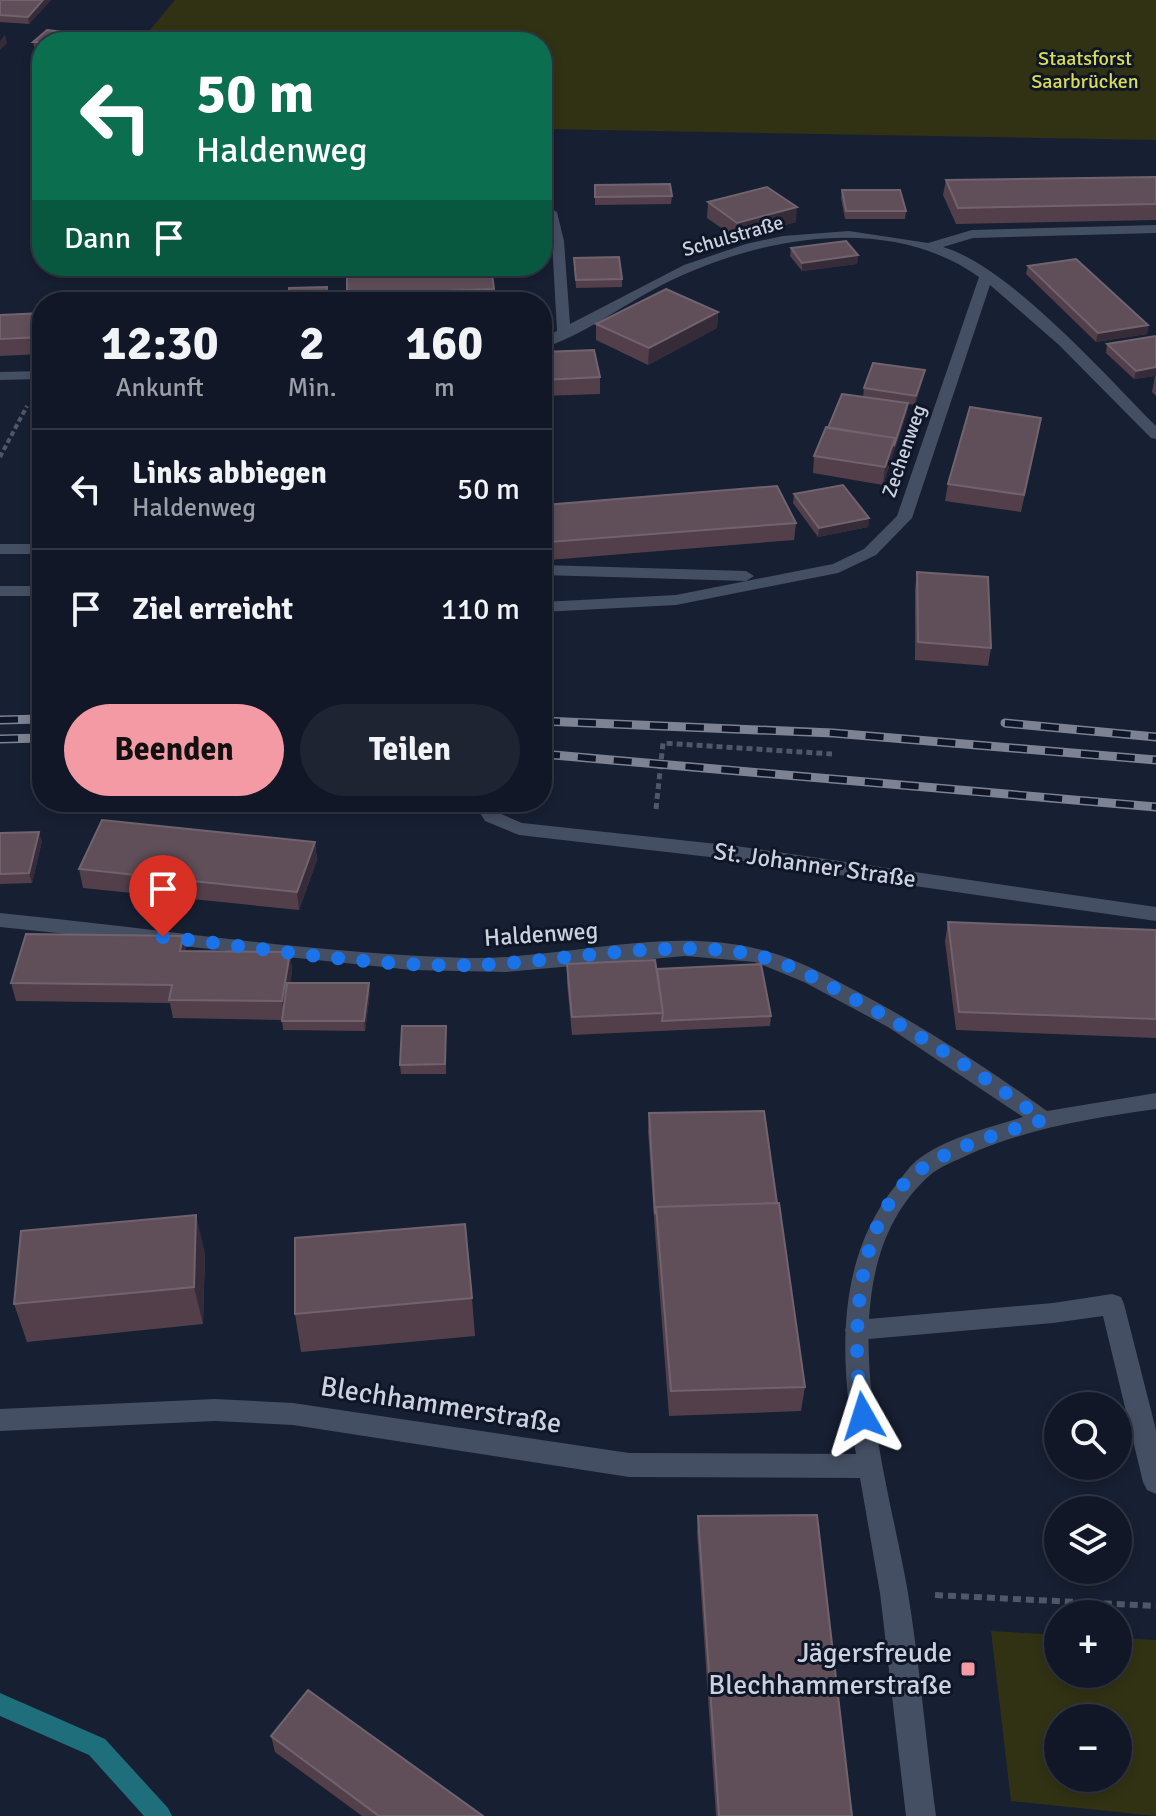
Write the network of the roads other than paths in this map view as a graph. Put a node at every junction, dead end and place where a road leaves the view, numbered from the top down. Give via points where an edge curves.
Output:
1 (552, 216) edge
2 (1156, 229) edge
3 (928, 247) junction
4 (986, 277) junction
5 (564, 333) junction
6 (552, 339) edge
7 (32, 375) edge
8 (0, 376) edge
9 (1156, 435) edge
10 (0, 549) edge
11 (32, 549) edge
12 (552, 570) edge
13 (794, 575) junction
14 (0, 591) edge
15 (32, 591) edge
16 (552, 606) edge
17 (489, 812) edge
18 (1156, 914) edge
19 (0, 920) edge
20 (1156, 1101) edge
21 (1043, 1120) junction
22 (857, 1330) junction
23 (0, 1420) edge
24 (871, 1466) junction
25 (1156, 1482) edge
26 (921, 1816) edge

1 - 5 street
2 - 3 street, Schulstraße via 972,234
3 - 4 street, Schulstraße via 961,258
3 - 5 street, Schulstraße via 850,233 766,245 660,280
4 - 9 street, Schulstraße via 1030,310
4 - 13 street, Zechenweg via 904,518 870,552 838,568
5 - 6 street, Schulstraße
7 - 8 street
10 - 11 street
12 - 13 street, Zechenweg
13 - 16 street, Zechenweg via 676,600
14 - 15 street
17 - 18 street, St. Johanner Straße via 519,829 736,853
19 - 21 street, Haldenweg via 376,960 474,965 701,949 754,955 796,969 861,1003 965,1063
20 - 21 street
21 - 22 street via 922,1168 896,1195 876,1228 863,1272
22 - 24 street via 858,1391
22 - 25 street via 1112,1304
23 - 24 street, Blechhammerstraße via 246,1411 629,1465
24 - 26 street via 894,1593

